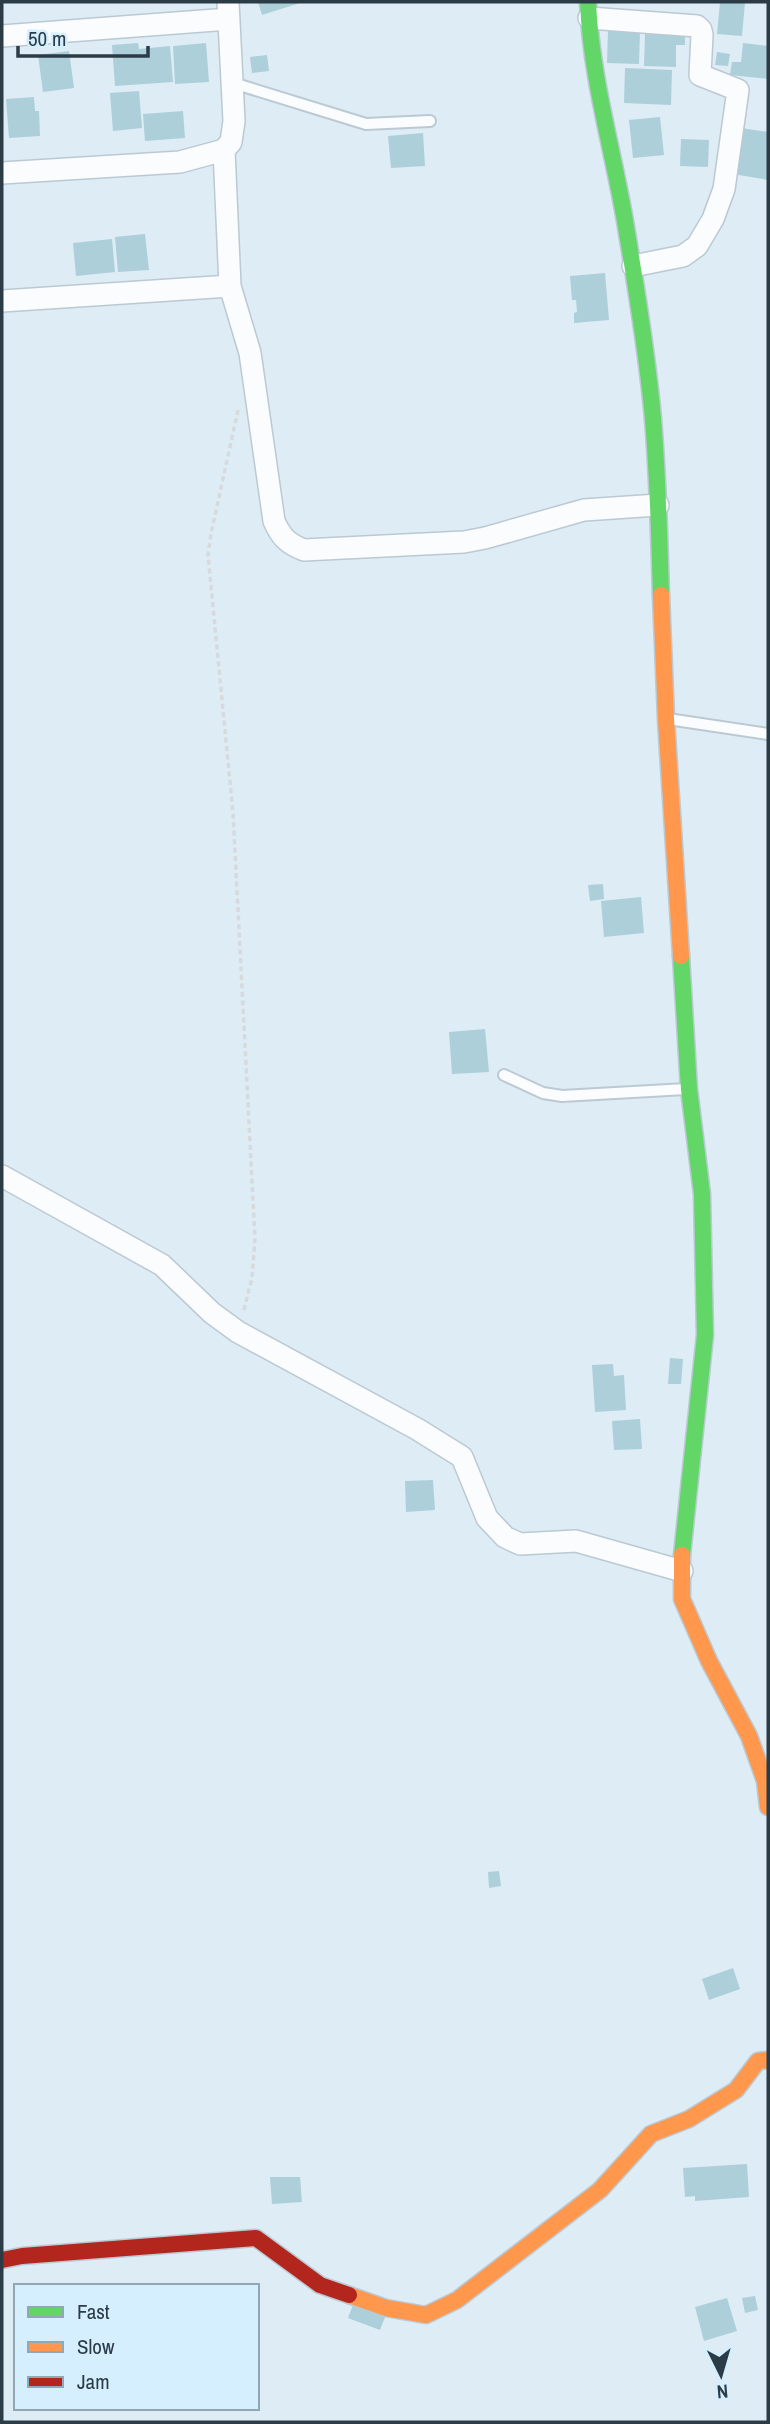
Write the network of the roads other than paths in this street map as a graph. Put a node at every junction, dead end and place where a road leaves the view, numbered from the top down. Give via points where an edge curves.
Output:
1 (229, 10) edge
2 (589, 10) edge
3 (2, 37) edge
4 (233, 83) junction
5 (430, 121) dead end
6 (224, 150) junction
7 (2, 173) edge
8 (633, 266) junction
9 (230, 286) junction
10 (2, 301) edge
11 (658, 505) junction
12 (666, 719) junction
13 (768, 733) edge
14 (504, 1075) dead end
15 (689, 1089) junction
16 (2, 1176) edge
17 (682, 1571) junction
18 (768, 1805) edge
19 (768, 2060) edge
20 (2, 2260) edge

1 - 3 street
1 - 4 street
2 - 8 street via 602,110
2 - 8 street via 697,26 702,36 700,75 738,90 724,189 697,246 683,256
4 - 5 lane via 366,124
4 - 6 street via 234,121 231,142
6 - 7 street via 180,162
6 - 9 street
8 - 11 street
9 - 10 street
9 - 11 street via 250,354 274,521 290,545 304,550 464,541 584,510
11 - 12 street
12 - 13 lane
12 - 15 street
14 - 15 lane via 543,1093 562,1096
15 - 17 street via 702,1194 705,1335
16 - 17 street via 162,1265 238,1332 462,1457 487,1518 505,1537 520,1544 576,1541
17 - 18 street via 682,1599 749,1735
19 - 20 street via 758,2062 736,2090 689,2119 650,2134 600,2190 457,2300 426,2315 386,2308 320,2285 256,2238

